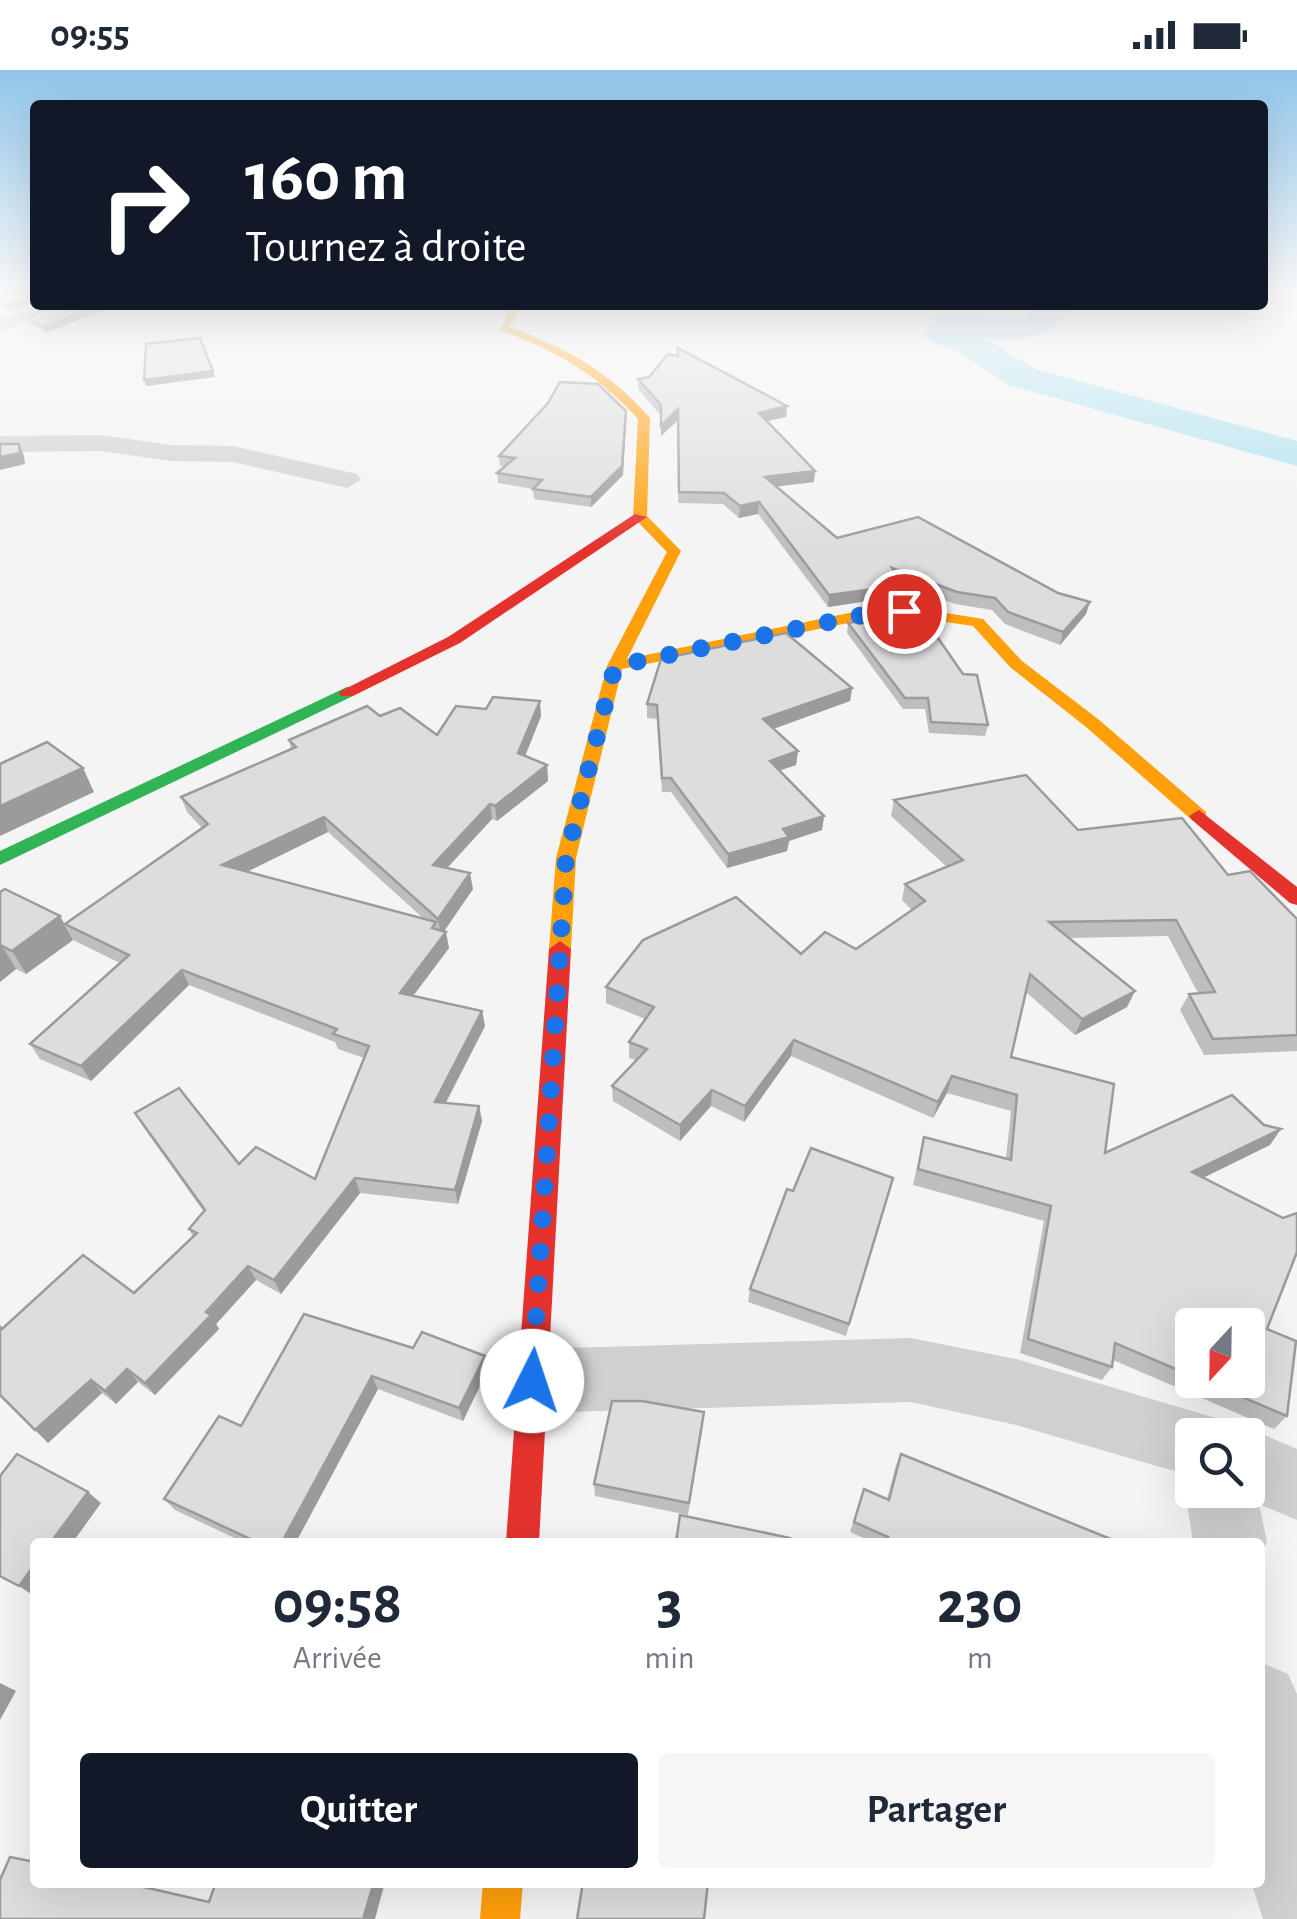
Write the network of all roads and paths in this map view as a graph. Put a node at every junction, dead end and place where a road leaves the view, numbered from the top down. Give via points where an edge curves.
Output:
1 (608, 376) edge
2 (0, 444) edge
3 (347, 480) dead end
4 (640, 517) junction
5 (615, 666) junction
6 (0, 859) edge
7 (1297, 898) edge
8 (532, 1381) junction
9 (1175, 1437) edge
10 (1265, 1471) edge
11 (1297, 1485) edge
12 (1224, 1508) edge
13 (522, 1538) edge
14 (1229, 1538) edge
15 (1265, 1728) edge
16 (502, 1888) edge
17 (1297, 1895) edge
18 (500, 1919) edge

1 - 4 street via 644,418
2 - 3 street via 102,443 232,454
4 - 5 street via 674,550
4 - 6 street via 454,640
5 - 7 street via 868,614 904,611 978,622 994,648
5 - 8 street via 566,858
8 - 9 street via 911,1370
8 - 13 street
10 - 11 street
12 - 14 street
15 - 17 street
16 - 18 street

